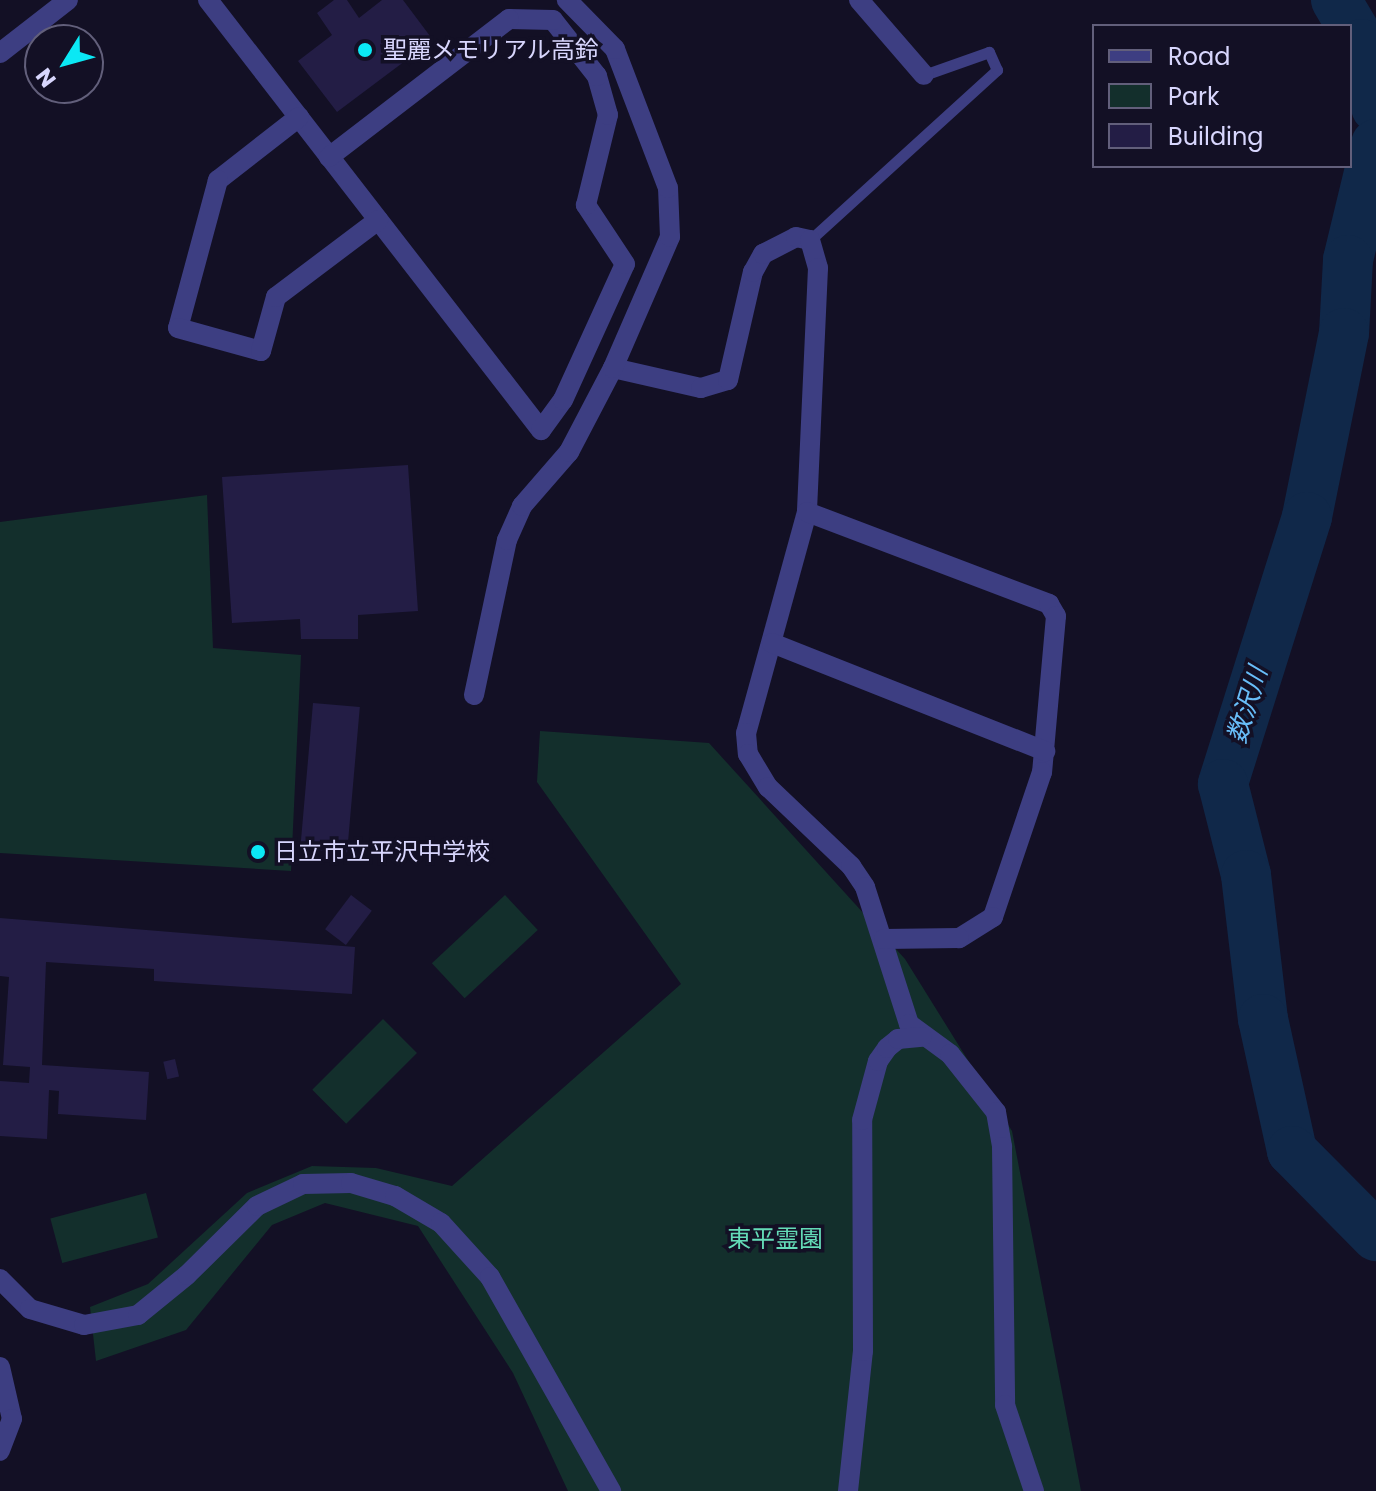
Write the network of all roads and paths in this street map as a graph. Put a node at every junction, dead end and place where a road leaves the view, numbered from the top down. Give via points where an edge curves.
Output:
1 (68, 0) edge
2 (208, 0) edge
3 (567, 0) edge
4 (859, 0) edge
5 (0, 53) edge
6 (924, 75) joint
7 (299, 117) junction
8 (329, 157) junction
9 (378, 220) junction
10 (810, 240) junction
11 (613, 368) junction
12 (807, 512) junction
13 (772, 643) junction
14 (474, 695) dead end
15 (1045, 751) junction
16 (884, 939) junction
17 (922, 1037) junction
18 (0, 1279) edge
19 (0, 1367) edge
20 (0, 1451) edge
21 (611, 1491) edge
22 (848, 1491) edge
23 (1034, 1491) edge

1 - 5 street
2 - 7 street
3 - 11 street via 615,49 673,213 665,256
4 - 6 street
6 - 10 lane via 989,52 997,70
7 - 8 street
7 - 9 street via 218,180 178,328 261,351 276,297
8 - 9 street
8 - 9 street via 509,19 553,20 597,76 608,115 586,205 625,264 563,400 541,430
10 - 11 street via 796,237 763,254 753,272 728,380 701,388
10 - 12 street via 818,268
11 - 14 street via 569,452 522,506 507,540
12 - 13 street
12 - 15 street via 1049,604 1056,616
13 - 15 street
13 - 16 street via 746,733 748,754 768,787 851,866 872,901
15 - 16 street via 993,917 959,938
16 - 17 street via 909,1024
17 - 22 street via 898,1039 887,1048 878,1061 862,1120 863,1351
17 - 23 street via 950,1054 996,1112 1002,1147 1005,1405
18 - 21 street via 30,1309 84,1325 138,1315 257,1206 303,1184 351,1183 395,1196 441,1223 490,1277
19 - 20 street via 12,1419

